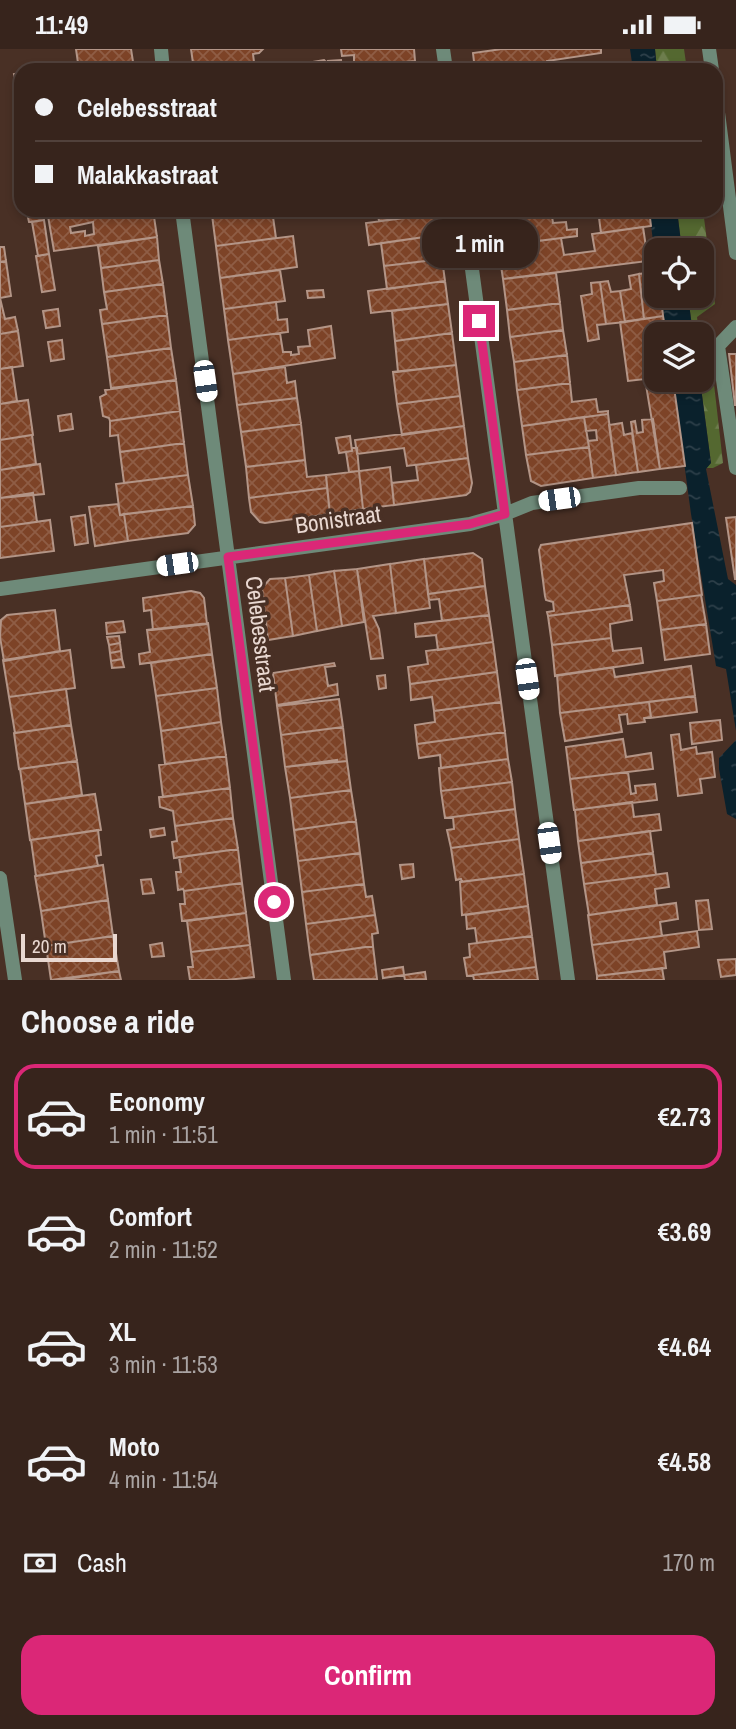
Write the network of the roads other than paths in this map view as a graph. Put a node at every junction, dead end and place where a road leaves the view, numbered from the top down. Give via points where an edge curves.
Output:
1 (723, 152) edge
2 (183, 217) edge
3 (465, 217) edge
4 (736, 253) edge
5 (736, 327) edge
6 (736, 468) edge
7 (680, 488) dead end
8 (505, 514) junction
9 (228, 557) junction
10 (0, 589) edge
11 (0, 878) edge
12 (15, 980) edge
13 (284, 980) edge
14 (568, 980) edge

1 - 4 street
2 - 9 street, Celebesstraat
3 - 8 street
5 - 6 street via 718,346
7 - 8 street, Bonistraat via 639,488 532,503
8 - 9 street, Bonistraat via 470,524
8 - 14 street
9 - 10 street, Bonistraat
9 - 13 street, Celebesstraat
11 - 12 street

